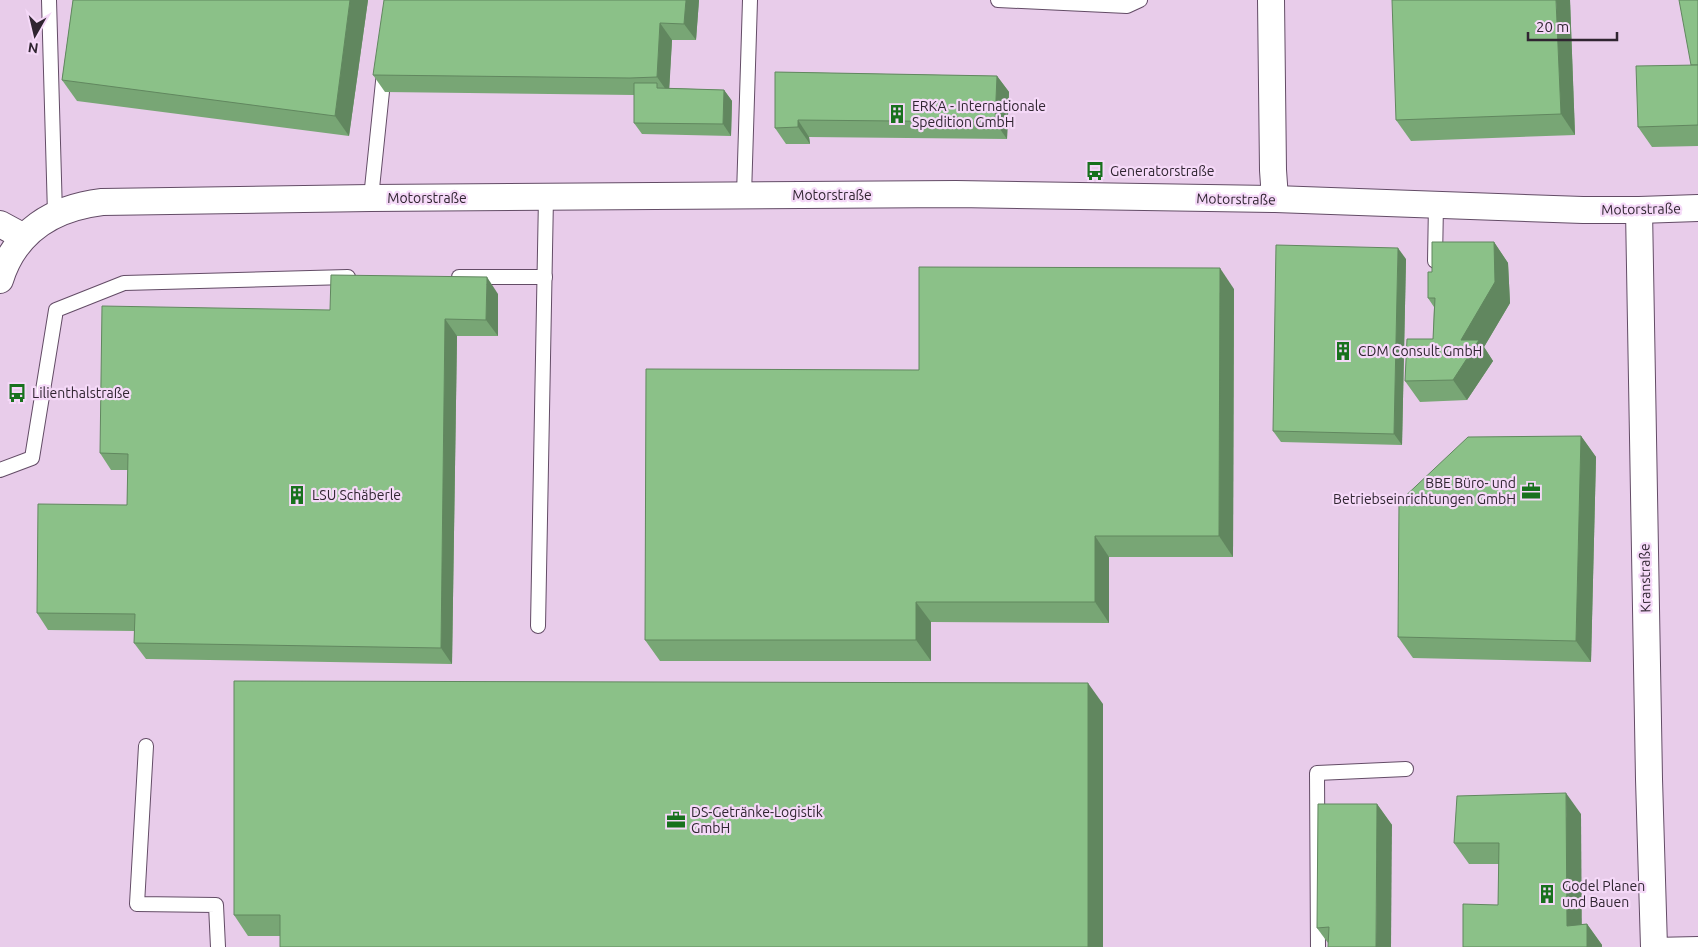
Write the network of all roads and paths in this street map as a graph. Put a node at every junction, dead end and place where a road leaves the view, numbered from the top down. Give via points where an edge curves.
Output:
1 (49, 0) edge
2 (750, 0) edge
3 (998, 0) edge
4 (1140, 0) edge
5 (1271, 0) edge
6 (386, 59) edge
7 (744, 196) junction
8 (546, 197) junction
9 (371, 198) junction
10 (1275, 199) junction
11 (1436, 204) junction
12 (1698, 208) edge
13 (1639, 210) junction
14 (55, 214) junction
15 (0, 224) edge
16 (24, 237) junction
17 (1435, 272) edge
18 (363, 277) edge
19 (449, 277) edge
20 (545, 277) junction
21 (0, 280) edge
22 (0, 470) edge
23 (538, 626) dead end
24 (146, 746) dead end
25 (1406, 770) dead end
26 (1698, 944) edge
27 (1654, 946) edge
28 (218, 947) edge
29 (1318, 947) edge

1 - 14 lane
2 - 7 lane
3 - 4 lane via 1127,6
5 - 10 street
6 - 9 lane
7 - 8 street, Motorstraße
7 - 10 street, Motorstraße via 956,194
8 - 9 street, Motorstraße
8 - 20 lane
9 - 14 street, Motorstraße via 102,202 79,205
10 - 11 street, Motorstraße
11 - 13 street, Motorstraße
11 - 17 lane
12 - 13 street, Motorstraße
13 - 27 street, Kranstraße
14 - 16 street, Motorstraße
15 - 16 street
16 - 21 street, Motorstraße
18 - 22 lane via 124,283 56,310 32,458
19 - 20 lane
20 - 23 lane
24 - 28 lane via 137,904 216,905
25 - 29 lane via 1317,773
26 - 27 lane

